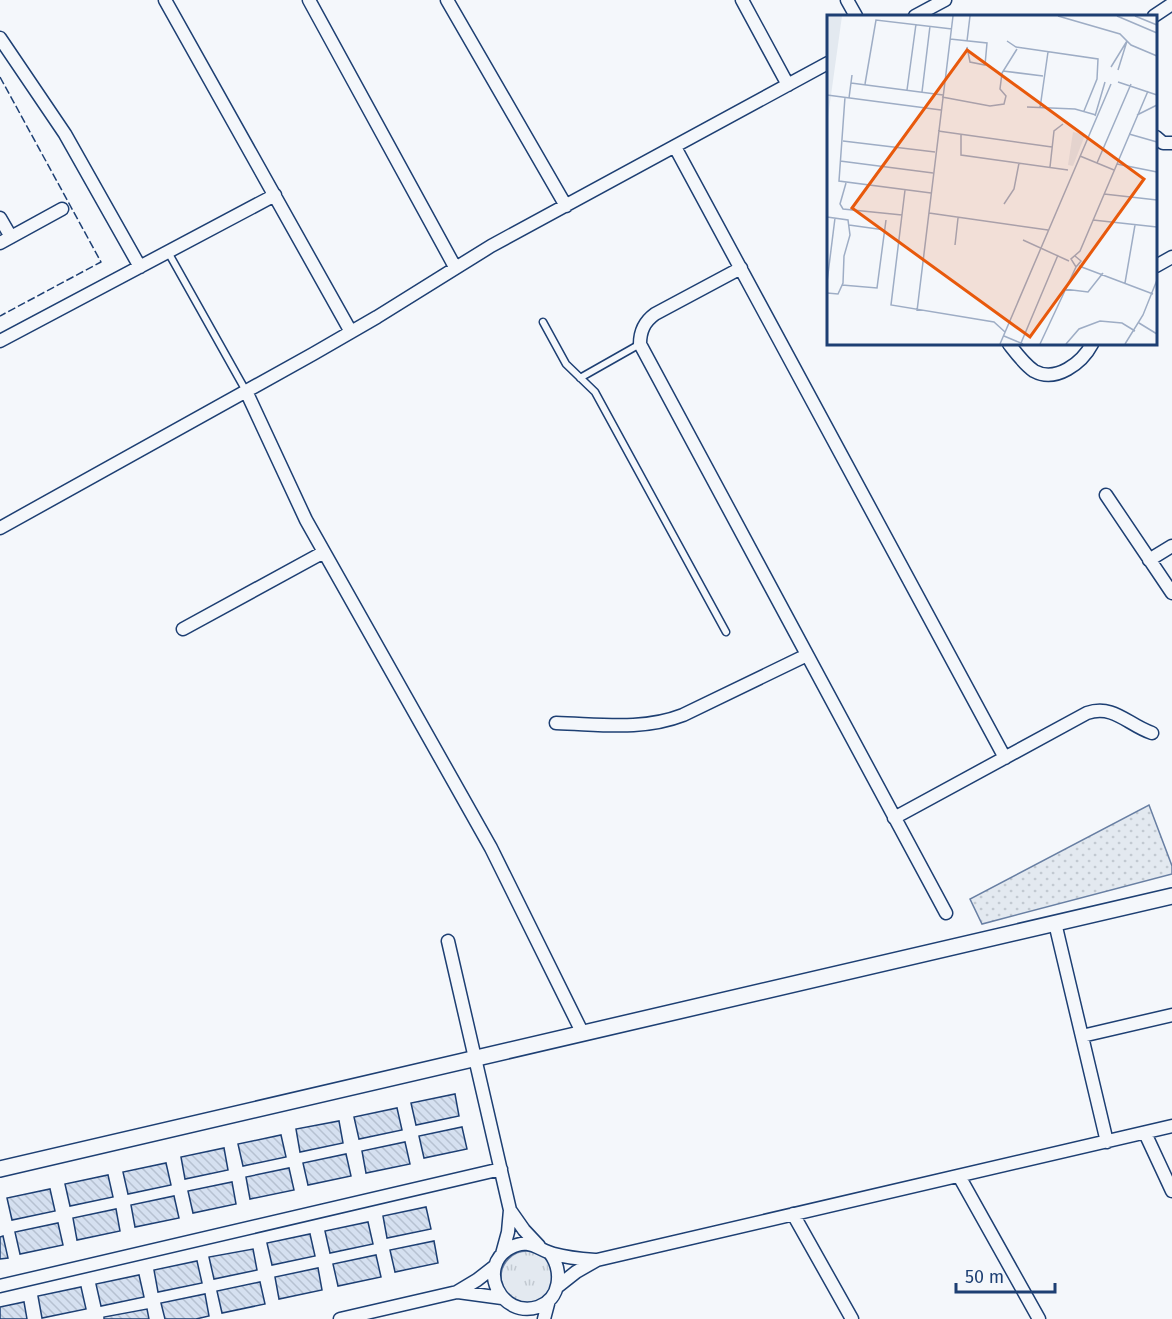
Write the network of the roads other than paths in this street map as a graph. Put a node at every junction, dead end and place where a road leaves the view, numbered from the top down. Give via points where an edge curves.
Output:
1 (165, 0) edge
2 (309, 0) edge
3 (447, 0) edge
4 (742, 0) edge
5 (847, 0) edge
6 (945, 0) edge
7 (1172, 4) edge
8 (855, 15) edge
9 (917, 15) edge
10 (1156, 15) edge
11 (0, 38) edge
12 (827, 64) edge
13 (788, 85) junction
14 (1157, 138) edge
15 (1172, 143) edge
16 (675, 147) junction
17 (275, 195) junction
18 (566, 206) junction
19 (62, 209) dead end
20 (0, 218) edge
21 (5, 240) edge
22 (168, 252) junction
23 (1172, 257) edge
24 (1157, 266) edge
25 (140, 267) junction
26 (455, 267) junction
27 (741, 268) junction
28 (543, 322) dead end
29 (351, 332) junction
30 (0, 341) edge
31 (640, 344) junction
32 (1010, 345) edge
33 (1091, 345) edge
34 (580, 378) junction
35 (246, 391) junction
36 (1106, 495) dead end
37 (0, 528) edge
38 (1172, 546) edge
39 (324, 552) junction
40 (1149, 560) junction
41 (1172, 593) edge
42 (183, 629) dead end
43 (726, 632) dead end
44 (807, 655) junction
45 (556, 723) dead end
46 (1152, 733) dead end
47 (1005, 758) junction
48 (894, 818) junction
49 (1172, 896) edge
50 (946, 913) dead end
51 (1055, 923) junction
52 (448, 940) dead end
53 (1172, 1015) edge
54 (583, 1034) junction
55 (1082, 1036) junction
56 (476, 1058) junction
57 (1172, 1126) edge
58 (1145, 1133) junction
59 (1107, 1142) junction
60 (0, 1169) edge
61 (501, 1169) junction
62 (959, 1176) junction
63 (1172, 1191) edge
64 (510, 1210) junction
65 (793, 1214) junction
66 (545, 1250) junction
67 (502, 1254) junction
68 (597, 1260) junction
69 (495, 1266) junction
70 (0, 1286) edge
71 (557, 1287) junction
72 (457, 1292) junction
73 (502, 1298) junction
74 (549, 1300) junction
75 (515, 1307) junction
76 (354, 1317) edge
77 (340, 1319) edge
78 (525, 1319) edge
79 (544, 1319) edge
80 (852, 1319) edge
81 (1039, 1319) edge

1 - 17 street
2 - 26 street
3 - 18 street
4 - 13 street
5 - 8 street
6 - 9 street
7 - 10 street
11 - 25 street via 65,134
12 - 13 street
13 - 16 street
14 - 15 street
16 - 18 street
16 - 27 street
17 - 22 street
17 - 29 street
18 - 26 street
19 - 21 street
20 - 21 street
22 - 25 street
22 - 35 lane
23 - 24 street
25 - 30 street
26 - 29 street
27 - 31 street via 655,314 643,327
27 - 47 street
28 - 34 lane via 566,364
29 - 35 street
31 - 34 lane
31 - 44 street
32 - 33 street via 1025,364 1051,374 1069,368
34 - 43 lane via 595,392
35 - 37 street
35 - 39 street
36 - 40 street
38 - 40 street
39 - 42 street
39 - 54 street via 491,848
40 - 41 street
44 - 45 street via 663,722 631,726
44 - 48 street
46 - 47 street via 1116,713 1094,711
47 - 48 street
48 - 50 street
49 - 51 street
51 - 54 street
51 - 55 street
52 - 56 street
53 - 55 street
54 - 56 street
55 - 59 street
56 - 60 street
56 - 61 street
57 - 58 street
58 - 59 street
58 - 63 street
59 - 62 street
61 - 64 street
61 - 70 street
62 - 65 street
62 - 81 street
64 - 66 street
64 - 67 street
65 - 68 street
65 - 80 street
66 - 67 street via 520,1244
66 - 68 street
66 - 71 street via 558,1268
67 - 69 street
68 - 71 street
69 - 72 street
69 - 73 street via 494,1283
71 - 74 street
72 - 73 street
72 - 76 street
73 - 75 street
74 - 75 street via 533,1308
74 - 79 street
75 - 78 street
76 - 77 street

